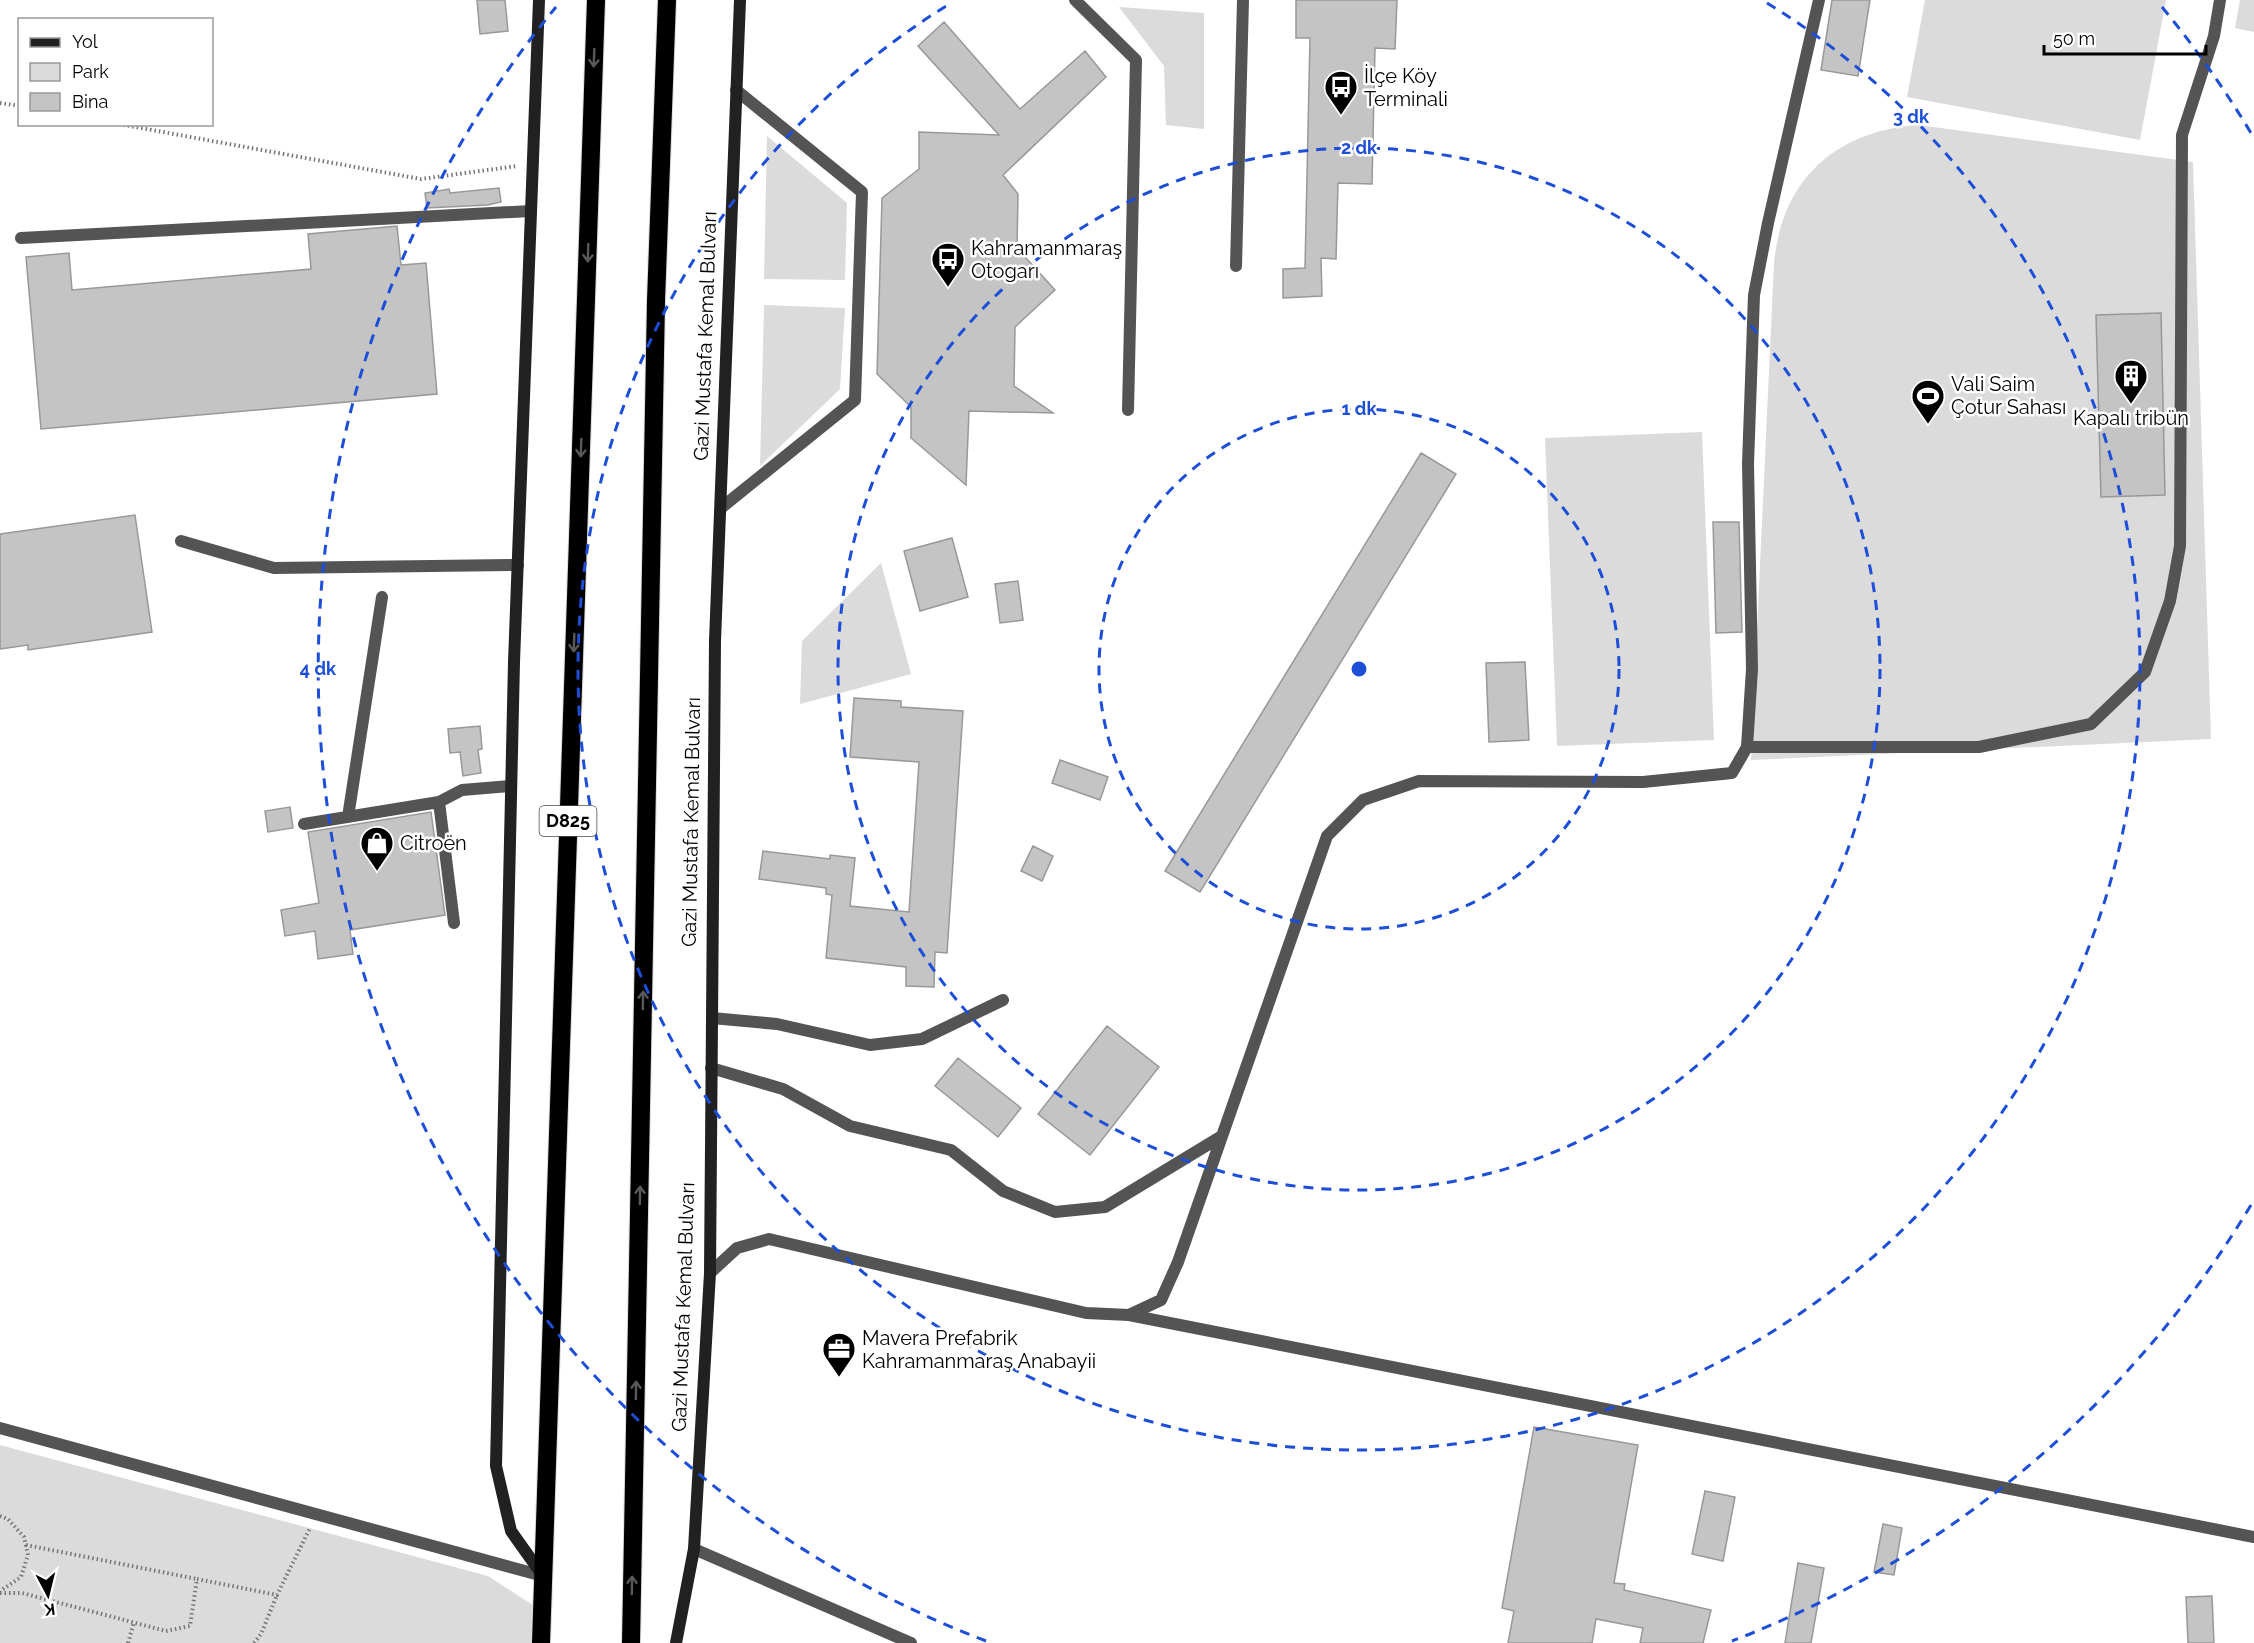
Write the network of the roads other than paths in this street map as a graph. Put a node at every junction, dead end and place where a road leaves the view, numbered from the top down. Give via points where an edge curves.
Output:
1 (539, 0) edge
2 (596, 0) edge
3 (667, 0) edge
4 (740, 0) edge
5 (1075, 0) edge
6 (1243, 0) edge
7 (1819, 0) edge
8 (2220, 0) edge
9 (736, 90) junction
10 (531, 211) junction
11 (21, 238) dead end
12 (1236, 266) dead end
13 (1128, 410) dead end
14 (721, 508) junction
15 (181, 541) dead end
16 (518, 566) junction
17 (382, 597) dead end
18 (1747, 747) junction
19 (511, 786) junction
20 (440, 802) junction
21 (348, 817) junction
22 (304, 824) dead end
23 (454, 923) dead end
24 (1003, 1000) dead end
25 (711, 1018) junction
26 (711, 1068) junction
27 (1222, 1136) junction
28 (710, 1274) junction
29 (1129, 1316) junction
30 (0, 1428) edge
31 (2254, 1537) edge
32 (694, 1549) junction
33 (543, 1576) junction
34 (541, 1643) edge
35 (631, 1643) edge
36 (676, 1643) edge
37 (911, 1643) edge

1 - 10 street
2 -> 33 highway, D825
35 -> 3 highway via 656,301
4 - 9 street, Gazi Mustafa Kemal Bulvarı
5 - 13 street via 1136,60
6 - 12 street
7 - 18 street via 1754,295 1748,464 1752,669
8 - 18 street via 2214,36 2182,135 2180,546 2170,601 2145,672 2091,724 1979,747
9 - 14 street, Gazi Mustafa Kemal Bulvarı
9 - 14 street via 862,192 855,400
10 - 11 street
10 - 16 street
14 - 25 street, Gazi Mustafa Kemal Bulvarı via 715,641
15 - 16 street via 274,568
16 - 19 street
17 - 21 street
18 - 27 street via 1732,773 1643,782 1419,781 1363,800 1327,836
19 - 20 street via 462,790
19 - 33 street via 496,1466 511,1532
20 - 21 street
20 - 23 street
21 - 22 street
24 - 25 street via 922,1039 870,1045 777,1024
25 - 26 street, Gazi Mustafa Kemal Bulvarı
26 - 27 street via 783,1089 850,1126 951,1150 1003,1191 1055,1212 1105,1208
26 - 28 street, Gazi Mustafa Kemal Bulvarı
27 - 29 street via 1161,1299
28 - 29 street via 737,1248 769,1239 1086,1313
28 - 32 street, Gazi Mustafa Kemal Bulvarı
29 - 31 street
30 - 33 street
32 - 36 street, Gazi Mustafa Kemal Bulvarı
32 - 37 street
33 - 34 highway, D825

